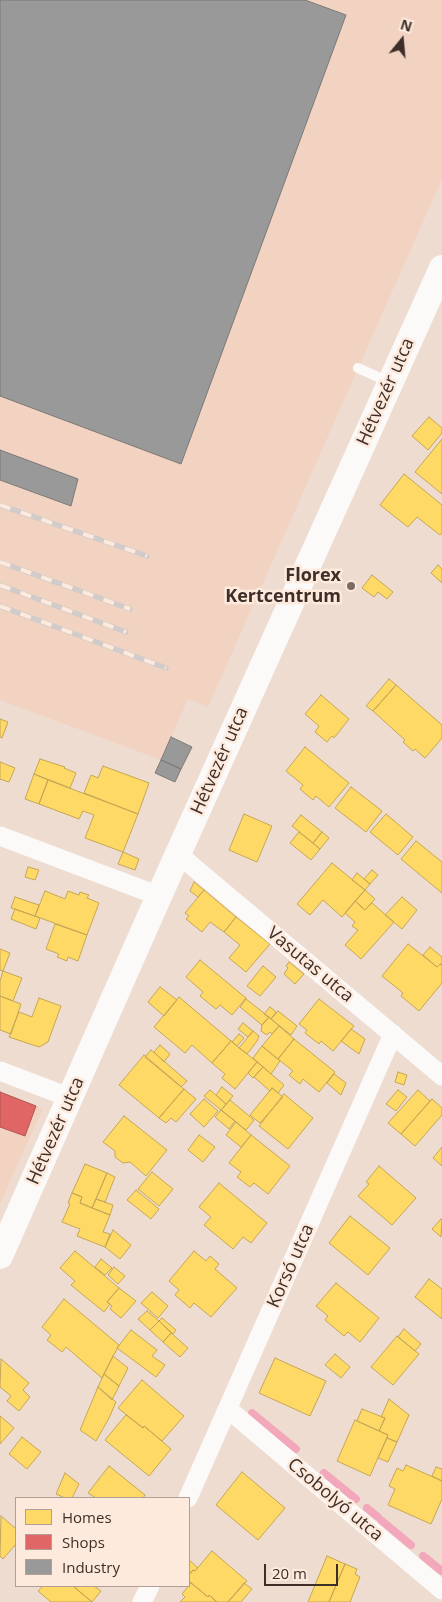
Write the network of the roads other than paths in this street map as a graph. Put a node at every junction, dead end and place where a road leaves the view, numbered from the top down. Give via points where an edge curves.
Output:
1 (442, 268) edge
2 (358, 368) dead end
3 (390, 382) junction
4 (0, 836) edge
5 (178, 854) junction
6 (159, 896) junction
7 (393, 1034) junction
8 (0, 1071) edge
9 (442, 1076) edge
10 (71, 1098) junction
11 (0, 1256) edge
12 (228, 1409) junction
13 (188, 1497) edge
14 (150, 1587) edge
15 (442, 1590) edge
16 (142, 1602) edge

1 - 3 street, Hétvezér utca
2 - 3 lane
3 - 5 street, Hétvezér utca
4 - 6 street
5 - 6 street, Hétvezér utca
5 - 7 street, Vasutas utca
6 - 10 street, Hétvezér utca
7 - 9 street, Vasutas utca
7 - 12 street, Korsó utca
8 - 10 street
10 - 11 street, Hétvezér utca
12 - 13 street, Korsó utca
12 - 15 street, Csobolyó utca
14 - 16 street

